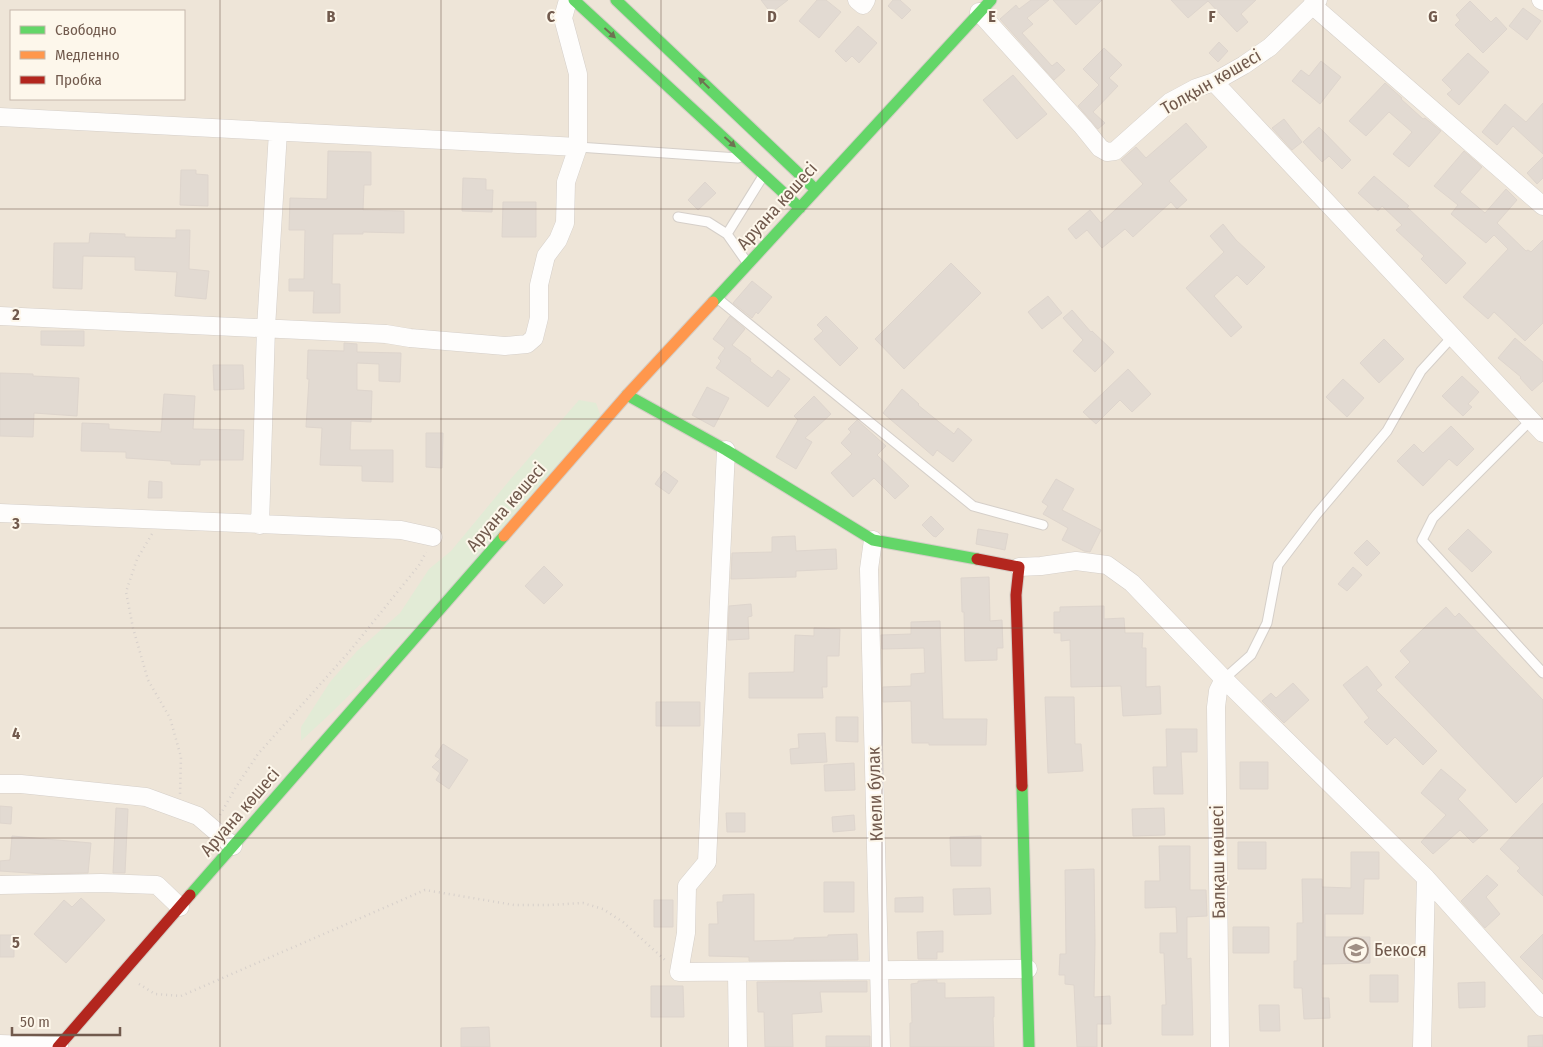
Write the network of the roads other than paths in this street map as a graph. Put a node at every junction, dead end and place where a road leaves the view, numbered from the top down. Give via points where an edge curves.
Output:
1 (568, 0) edge
2 (574, 0) edge
3 (616, 0) edge
4 (857, 0) edge
5 (866, 0) edge
6 (1315, 2) edge
7 (985, 6) edge
8 (1214, 82) junction
9 (0, 117) edge
10 (278, 132) junction
11 (578, 147) junction
12 (748, 159) junction
13 (764, 174) junction
14 (815, 189) junction
15 (1543, 206) edge
16 (800, 208) junction
17 (678, 217) dead end
18 (727, 234) junction
19 (748, 264) junction
20 (716, 298) junction
21 (0, 316) edge
22 (266, 328) junction
23 (1453, 336) junction
24 (627, 395) junction
25 (1530, 420) junction
26 (1543, 433) edge
27 (726, 450) junction
28 (0, 513) edge
29 (260, 524) junction
30 (1043, 525) dead end
31 (433, 537) road end
32 (873, 540) junction
33 (1019, 567) junction
34 (1543, 674) edge
35 (1224, 679) junction
36 (0, 784) edge
37 (234, 846) junction
38 (1426, 878) junction
39 (0, 885) edge
40 (180, 907) junction
41 (1028, 969) junction
42 (880, 971) junction
43 (737, 972) junction
44 (1543, 1008) edge
45 (0, 1044) edge
46 (59, 1046) edge
47 (738, 1047) edge
48 (881, 1047) edge
49 (1029, 1047) edge
50 (1220, 1047) edge
51 (1422, 1047) edge

1 - 11 street via 564,18 578,74
2 -> 12 street
14 -> 3 street
4 - 5 street via 863,5
6 - 8 street, Толқын көшесі via 1270,47
6 - 15 street
7 - 8 street, Толқын көшесі via 1100,148 1107,152 1115,151 1170,102
7 - 14 street, Аруана көшесі
8 - 23 street
9 - 10 street
10 - 11 street
10 - 22 street
11 - 12 lane
11 - 22 street via 566,182 564,223 558,240 546,256 538,285 539,318 534,338 527,344 505,346 386,334
12 - 13 street
13 - 16 street
13 - 18 lane
14 - 16 street, Аруана көшесі
16 - 19 street, Аруана көшесі
17 - 18 lane via 708,222
18 - 19 lane
19 - 20 street, Аруана көшесі
20 - 24 street, Аруана көшесі
20 - 30 lane via 973,506
21 - 22 street
22 - 29 street
23 - 25 street
23 - 35 lane via 1421,371 1387,431 1278,565 1267,623 1251,656
24 - 27 street
24 - 37 street, Аруана көшесі
25 - 26 street
25 - 34 lane via 1433,518 1422,540
27 - 32 street
27 - 43 street via 707,862 687,886 686,933 679,972
28 - 29 street
29 - 31 street via 401,530
32 - 33 street
32 - 42 street, Киели булак via 869,569
33 - 35 street via 1076,561 1108,565 1132,583
33 - 41 street via 1016,595
35 - 38 street
35 - 50 street, Балқаш көшесі via 1216,707
36 - 37 street via 146,797 198,816
37 - 40 street, Аруана көшесі
38 - 44 street
38 - 51 street
39 - 40 street via 156,885
40 - 46 street, Аруана көшесі
41 - 42 street
41 - 49 street
42 - 43 street
42 - 48 street, Киели булак
43 - 47 street
45 - 46 street

